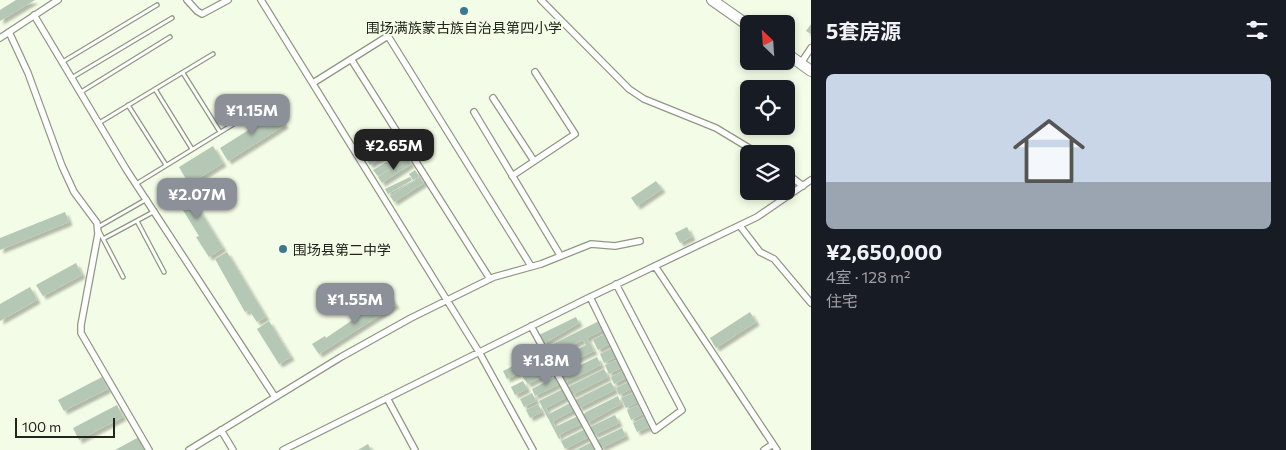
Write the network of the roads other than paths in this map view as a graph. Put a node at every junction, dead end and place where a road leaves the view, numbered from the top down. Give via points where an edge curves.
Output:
1 (58, 0) edge
2 (187, 0) edge
3 (228, 0) edge
4 (261, 0) edge
5 (541, 0) edge
6 (713, 0) edge
7 (157, 6) dead end
8 (34, 16) junction
9 (172, 18) dead end
10 (740, 20) edge
11 (9, 32) junction
12 (170, 37) dead end
13 (0, 38) edge
14 (811, 48) edge
15 (213, 54) dead end
16 (350, 59) junction
17 (795, 59) edge
18 (64, 62) junction
19 (800, 63) junction
20 (811, 71) edge
21 (535, 72) dead end
22 (182, 73) junction
23 (73, 77) junction
24 (313, 83) junction
25 (155, 89) junction
26 (81, 92) junction
27 (493, 98) dead end
28 (128, 105) junction
29 (474, 112) dead end
30 (237, 122) dead end
31 (99, 123) junction
32 (220, 132) junction
33 (744, 145) edge
34 (192, 149) junction
35 (534, 161) junction
36 (166, 166) junction
37 (512, 176) junction
38 (795, 179) edge
39 (811, 180) edge
40 (136, 184) junction
41 (803, 186) junction
42 (147, 199) junction
43 (155, 211) junction
44 (137, 221) junction
45 (740, 226) junction
46 (98, 229) junction
47 (103, 239) junction
48 (640, 242) dead end
49 (560, 255) junction
50 (532, 266) junction
51 (655, 266) junction
52 (164, 272) dead end
53 (123, 277) dead end
54 (490, 279) junction
55 (616, 284) junction
56 (590, 297) junction
57 (448, 301) junction
58 (811, 303) edge
59 (531, 326) junction
60 (479, 352) junction
61 (275, 397) junction
62 (387, 398) junction
63 (221, 430) junction
64 (775, 447) edge
65 (149, 450) edge
66 (189, 450) edge
67 (234, 450) edge
68 (283, 450) edge
69 (415, 450) edge
70 (534, 450) edge
71 (599, 450) edge
72 (764, 450) edge

1 - 8 street
2 - 3 street via 202,14
4 - 24 street
5 - 33 street via 629,89 644,99 716,128
6 - 10 highway
7 - 18 lane
8 - 11 street
8 - 18 street
9 - 23 lane
11 - 13 street
11 - 46 street via 70,184
12 - 26 lane
14 - 19 street
15 - 22 lane
16 - 24 street
16 - 50 street via 388,36
16 - 54 street
17 - 19 highway
18 - 23 street
19 - 20 highway
21 - 35 street via 575,134
22 - 25 lane
22 - 32 lane
23 - 26 street
24 - 57 street
25 - 28 lane
25 - 34 lane
26 - 31 street
27 - 35 street
28 - 31 lane
28 - 36 lane
29 - 37 street
30 - 32 lane
31 - 40 street
32 - 34 lane
34 - 36 lane
35 - 37 street
36 - 40 lane
37 - 49 street
38 - 41 street
39 - 41 street
40 - 42 street
41 - 45 street
42 - 43 street
42 - 46 lane
43 - 44 lane
43 - 61 street
44 - 47 lane
44 - 52 lane
45 - 51 street
45 - 58 street via 760,252 774,259
46 - 47 lane
46 - 65 street via 81,333
47 - 53 lane
48 - 49 street via 614,246 590,244
49 - 50 street
50 - 54 street
51 - 55 street
51 - 64 street
54 - 57 street
55 - 56 street
55 - 56 street via 682,410 655,430
56 - 59 street
57 - 60 street
57 - 61 street via 411,318
59 - 60 street
59 - 71 street
60 - 62 street
60 - 70 street
61 - 63 street
62 - 68 street
62 - 69 street
63 - 66 street
63 - 67 street
64 - 72 street

